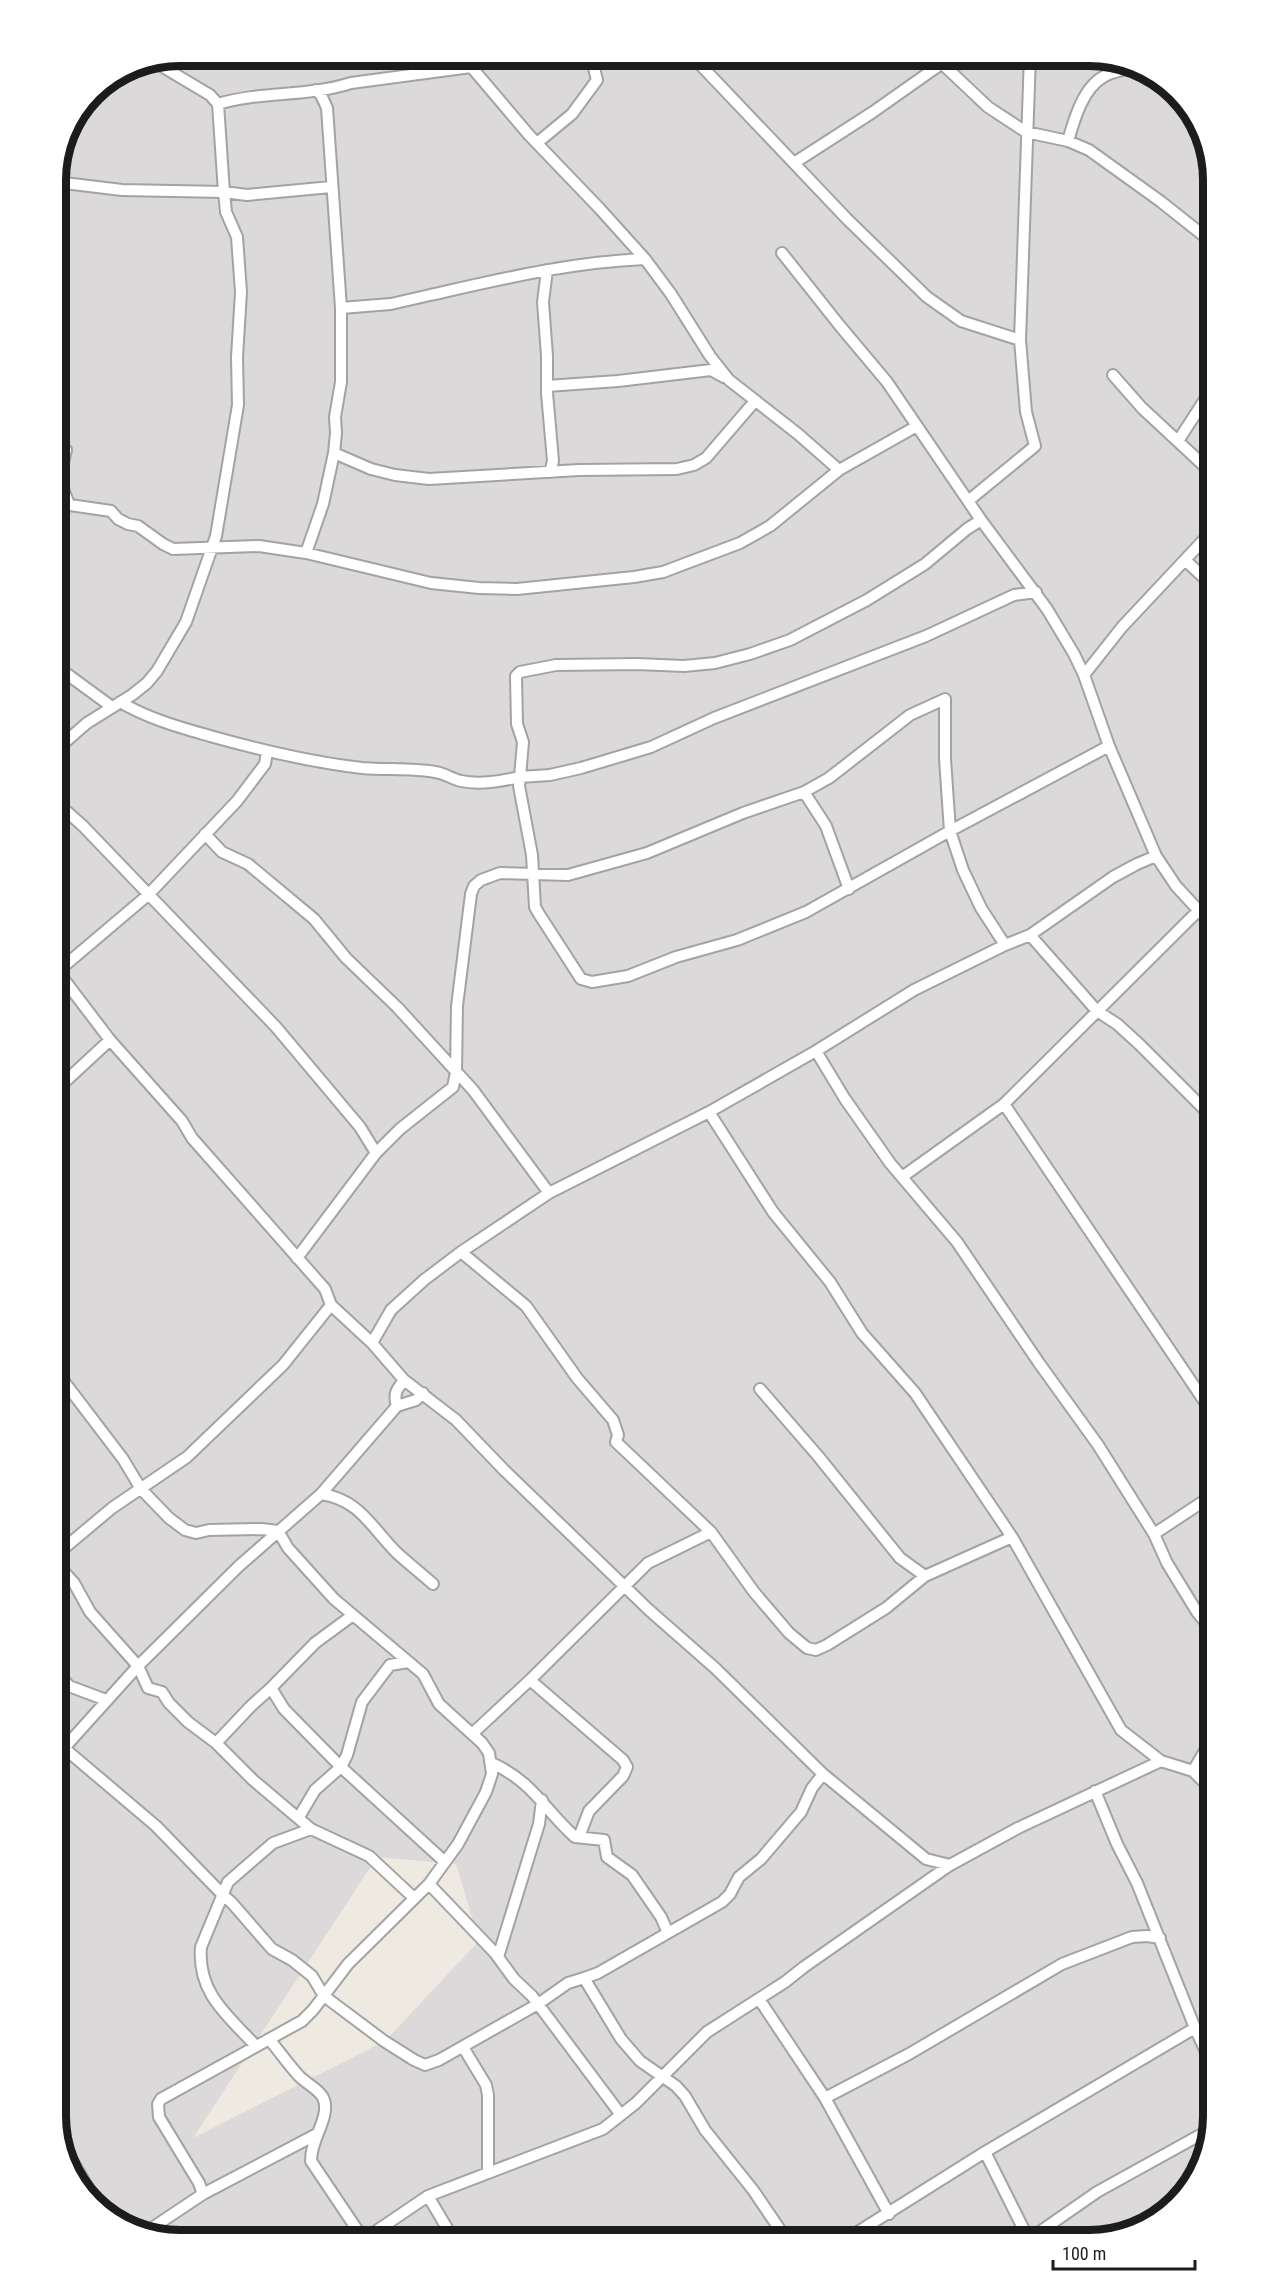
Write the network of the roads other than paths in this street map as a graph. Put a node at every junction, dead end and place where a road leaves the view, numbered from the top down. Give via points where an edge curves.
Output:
1 (594, 66) edge
2 (702, 66) edge
3 (930, 66) edge
4 (944, 66) edge
5 (1030, 66) edge
6 (163, 67) edge
7 (471, 67) joint
8 (1121, 71) edge
9 (316, 90) junction
10 (218, 104) junction
11 (1026, 132) junction
12 (1068, 141) junction
13 (537, 143) junction
14 (794, 163) junction
15 (66, 183) edge
16 (332, 187) junction
17 (224, 192) junction
18 (1203, 234) edge
19 (782, 253) dead end
20 (645, 259) junction
21 (547, 270) junction
22 (341, 308) junction
23 (1020, 340) junction
24 (1113, 375) dead end
25 (729, 380) junction
26 (547, 386) junction
27 (755, 401) junction
28 (1203, 404) edge
29 (917, 426) junction
30 (1178, 441) junction
31 (334, 453) junction
32 (1203, 464) edge
33 (839, 470) junction
34 (550, 472) junction
35 (66, 496) edge
36 (968, 501) junction
37 (66, 502) edge
38 (69, 504) junction
39 (981, 520) junction
40 (1203, 541) edge
41 (210, 548) junction
42 (306, 553) junction
43 (1185, 560) junction
44 (1203, 576) edge
45 (1036, 592) junction
46 (66, 673) edge
47 (1084, 675) junction
48 (116, 705) junction
49 (66, 740) edge
50 (1109, 746) junction
51 (267, 752) junction
52 (520, 777) junction
53 (804, 792) junction
54 (66, 811) edge
55 (950, 831) junction
56 (205, 834) junction
57 (1156, 856) junction
58 (533, 874) junction
59 (849, 889) junction
60 (148, 895) junction
61 (1199, 910) junction
62 (1203, 914) edge
63 (1030, 935) junction
64 (1005, 945) junction
65 (66, 963) edge
66 (66, 984) edge
67 (1097, 1011) junction
68 (110, 1040) junction
69 (816, 1052) junction
70 (456, 1072) junction
71 (66, 1081) edge
72 (1004, 1104) junction
73 (1203, 1107) edge
74 (709, 1112) junction
75 (376, 1153) junction
76 (903, 1177) junction
77 (549, 1193) junction
78 (461, 1252) junction
79 (297, 1258) junction
80 (331, 1305) junction
81 (372, 1343) junction
82 (404, 1380) junction
83 (66, 1384) edge
84 (760, 1389) dead end
85 (423, 1393) junction
86 (1203, 1397) edge
87 (397, 1406) junction
88 (141, 1489) junction
89 (321, 1494) junction
90 (1203, 1501) edge
91 (278, 1531) junction
92 (711, 1532) junction
93 (1154, 1534) junction
94 (1012, 1537) junction
95 (66, 1547) edge
96 (66, 1574) edge
97 (925, 1576) junction
98 (433, 1584) dead end
99 (624, 1584) junction
100 (353, 1615) junction
101 (1203, 1617) edge
102 (408, 1662) junction
103 (138, 1666) junction
104 (530, 1680) junction
105 (66, 1683) edge
106 (271, 1688) junction
107 (106, 1700) junction
108 (472, 1734) junction
109 (216, 1743) junction
110 (66, 1746) edge
111 (66, 1750) edge
112 (1203, 1755) edge
113 (1161, 1761) junction
114 (492, 1763) junction
115 (341, 1767) junction
116 (1193, 1771) junction
117 (823, 1774) junction
118 (1203, 1781) edge
119 (1095, 1791) junction
120 (542, 1800) junction
121 (299, 1817) junction
122 (311, 1829) junction
123 (579, 1837) junction
124 (445, 1862) junction
125 (950, 1865) junction
126 (429, 1884) junction
127 (223, 1895) junction
128 (414, 1898) junction
129 (668, 1933) junction
130 (1160, 1938) junction
131 (498, 1957) junction
132 (584, 1978) junction
133 (324, 1996) junction
134 (759, 1999) junction
135 (538, 2004) junction
136 (1195, 2028) junction
137 (269, 2039) junction
138 (1203, 2044) edge
139 (256, 2046) junction
140 (463, 2047) junction
141 (664, 2076) junction
142 (825, 2098) junction
143 (621, 2115) junction
144 (318, 2133) junction
145 (1202, 2134) edge
146 (985, 2152) junction
147 (488, 2172) junction
148 (203, 2194) junction
149 (428, 2196) junction
150 (889, 2214) junction
151 (154, 2227) edge
152 (357, 2230) edge
153 (379, 2230) edge
154 (448, 2230) edge
155 (781, 2230) edge
156 (862, 2230) edge
157 (1023, 2230) edge
158 (1042, 2230) edge

1 - 13 street via 597,80 572,114
2 - 14 street
3 - 14 street via 873,112
4 - 11 street via 988,107
5 - 11 street
6 - 10 street
7 - 9 street
7 - 13 street
8 - 12 street via 1102,77 1090,89
9 - 10 street
9 - 16 street via 327,108
10 - 17 street
11 - 12 street
11 - 23 street
12 - 18 street via 1089,150
13 - 20 street
14 - 23 street via 943,310 981,329
15 - 17 street via 122,190
16 - 17 street via 247,195
16 - 22 street
17 - 41 street via 226,212 238,246 238,405 219,522
19 - 29 street via 887,382
20 - 21 street
20 - 25 street
21 - 22 street via 409,302
21 - 26 street via 543,302
22 - 31 street via 341,382
23 - 36 street via 1026,412 1035,446
24 - 30 street
25 - 26 street via 711,370
25 - 27 street
26 - 34 street via 553,461
27 - 33 street
27 - 34 street via 706,458 694,465 677,470
28 - 30 street
29 - 33 street
29 - 36 street
30 - 32 street
31 - 34 street via 371,469 429,478
31 - 42 street via 323,504
33 - 42 street via 770,526 740,543 663,572 634,577 517,589 479,588 431,584
35 - 38 street
36 - 39 street
37 - 38 street
38 - 41 street via 111,512 173,549
39 - 45 street
39 - 52 street via 883,591 790,639 750,654 684,666 556,665 520,672 516,676 517,724 523,742
40 - 43 street
41 - 42 street via 259,546
41 - 48 street via 182,629 157,671
43 - 44 street
43 - 47 street via 1122,627
45 - 47 street
45 - 52 street via 1014,595 926,636 714,718 651,747 561,772
46 - 48 street
47 - 50 street
48 - 49 street
48 - 51 street
50 - 55 street
50 - 57 street
51 - 52 street via 345,766 436,772 462,781 498,782
51 - 56 street via 265,764 253,781
52 - 58 street
53 - 55 street via 829,778 910,715 945,699
53 - 58 street via 647,853 568,875
53 - 59 street via 826,826
54 - 60 street
55 - 59 street
55 - 64 street via 981,908
56 - 60 street
56 - 70 street via 222,852 248,864 314,919 346,958
57 - 61 street via 1176,886
57 - 63 street via 1113,877
58 - 59 street via 535,907 574,970 581,979 592,982 627,976 737,939 806,912
58 - 70 street via 501,873 474,886 457,1006
60 - 65 street
60 - 75 street via 276,1027 360,1127
61 - 62 street
61 - 67 street
63 - 64 street
63 - 67 street
64 - 69 street via 914,990
66 - 68 street
67 - 72 street
67 - 73 street via 1117,1024
68 - 71 street
68 - 79 street
69 - 74 street
69 - 76 street via 845,1099
70 - 75 street via 453,1087
70 - 77 street
72 - 76 street
72 - 86 street
74 - 77 street
74 - 94 street via 773,1212 830,1282 862,1333 915,1393
75 - 79 street
76 - 93 street via 957,1242
77 - 78 street
78 - 81 street via 391,1310
78 - 92 street via 526,1306 577,1378 613,1420 616,1442
79 - 80 street via 325,1289
80 - 81 street
80 - 88 street via 283,1365 231,1416 187,1457
81 - 82 street
82 - 85 street
82 - 87 street via 394,1398
83 - 88 street
84 - 97 street via 900,1558
85 - 87 street via 416,1400
85 - 99 street via 456,1420
87 - 89 street
88 - 91 street via 185,1530
88 - 95 street
89 - 91 street
89 - 98 street via 346,1501
90 - 93 street
91 - 100 street via 305,1568
91 - 103 street
92 - 97 street via 789,1633 807,1648 816,1650 886,1608
92 - 99 street via 648,1563
93 - 101 street via 1167,1563
94 - 97 street
94 - 113 street via 1121,1730
96 - 103 street via 90,1612
99 - 104 street
99 - 117 street
100 - 102 street
100 - 106 street via 315,1643
102 - 108 street via 423,1674 439,1704
102 - 115 street via 390,1665 362,1702
103 - 107 street
103 - 109 street via 148,1688 162,1692 188,1722
104 - 108 street
104 - 123 street via 627,1767 589,1811
105 - 107 street
106 - 109 street
106 - 115 street via 284,1709
107 - 110 street
108 - 114 street via 489,1753
109 - 121 street
111 - 127 street via 156,1826
112 - 116 street
113 - 116 street
113 - 119 street
114 - 120 street via 529,1786
114 - 124 street via 486,1792
115 - 121 street via 315,1790
115 - 124 street
116 - 118 street
117 - 125 street via 926,1859
117 - 129 street via 801,1812 740,1877 723,1902
119 - 125 street
119 - 130 street
120 - 123 street
120 - 131 street via 539,1824
121 - 122 street
122 - 127 street via 273,1843 228,1882
122 - 128 street via 369,1856
123 - 129 street via 604,1840 607,1857 632,1875
124 - 126 street
125 - 134 street
126 - 128 street
126 - 131 street
127 - 133 street via 272,1949 312,1976
127 - 139 street via 201,1947 204,1981 212,1999
128 - 133 street via 348,1964
129 - 132 street
130 - 136 street
130 - 142 street via 1132,1937 1062,1964 909,2054
131 - 135 street
132 - 135 street via 568,1983
132 - 141 street via 621,2039 640,2061
133 - 137 street via 302,2021
133 - 140 street via 384,2041 425,2065
134 - 141 street via 707,2032
134 - 142 street
135 - 140 street
135 - 143 street
136 - 138 street
136 - 146 street
137 - 139 street
137 - 144 street via 325,2100
139 - 148 street via 158,2104 159,2117
140 - 147 street via 486,2085
141 - 143 street
141 - 155 street via 685,2096 705,2130
142 - 150 street
143 - 147 street via 603,2129
144 - 148 street
144 - 152 street via 311,2148 311,2161
145 - 158 street via 1097,2192
146 - 150 street
146 - 157 street
147 - 149 street
148 - 151 street
149 - 153 street
149 - 154 street
150 - 156 street

